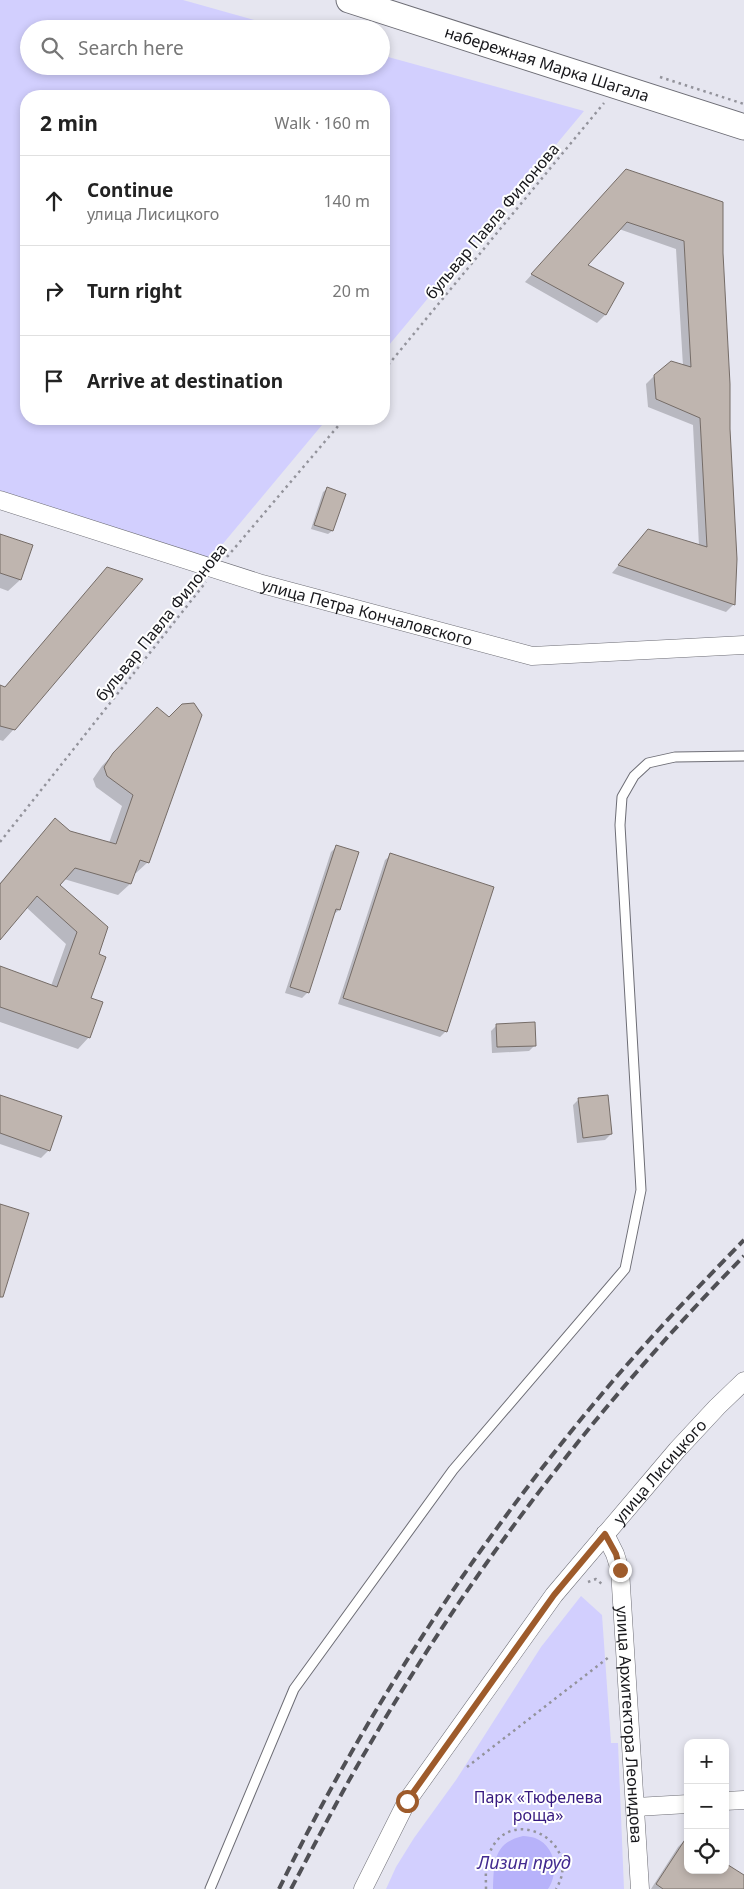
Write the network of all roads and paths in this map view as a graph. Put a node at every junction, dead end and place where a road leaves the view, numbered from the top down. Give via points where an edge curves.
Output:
1 (350, 0) edge
2 (618, 86) junction
3 (744, 127) edge
4 (390, 363) edge
5 (339, 425) edge
6 (0, 500) edge
7 (216, 570) junction
8 (744, 644) edge
9 (744, 756) edge
10 (0, 842) edge
11 (744, 1381) edge
12 (605, 1534) junction
13 (609, 1657) dead end
14 (466, 1767) dead end
15 (744, 1800) edge
16 (729, 1801) edge
17 (684, 1804) edge
18 (636, 1808) junction
19 (210, 1889) edge
20 (363, 1889) edge
21 (486, 1889) edge
22 (556, 1889) edge
23 (640, 1889) edge

1 - 2 main road, набережная Марка Шагала
2 - 3 main road, набережная Марка Шагала
2 - 4 path, бульвар Павла Филонова
5 - 7 path, бульвар Павла Филонова
6 - 7 street, улица Петра Кончаловского
7 - 8 street, улица Петра Кончаловского via 532,656
7 - 10 path, бульвар Павла Филонова
9 - 19 lane via 675,757 648,763 634,776 622,797 620,825 641,1190 625,1269 453,1470 294,1689
11 - 12 street, улица Лисицкого
12 - 18 street, улица Архитектора Леонидова via 620,1570
12 - 20 street, улица Лисицкого via 554,1595 407,1801
13 - 14 path
15 - 16 street
17 - 18 street
18 - 23 street, улица Архитектора Леонидова
21 - 22 path via 486,1866 494,1846 511,1831 523,1829 538,1831 559,1852 562,1875

